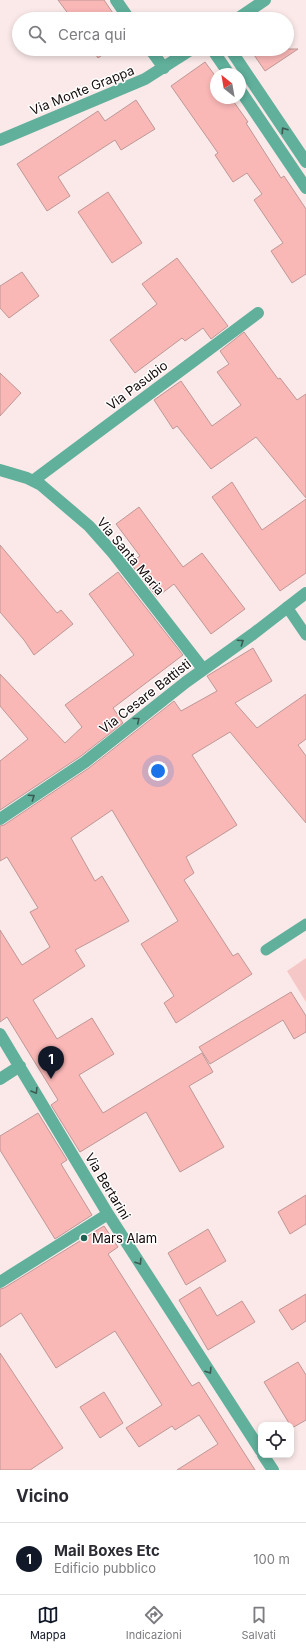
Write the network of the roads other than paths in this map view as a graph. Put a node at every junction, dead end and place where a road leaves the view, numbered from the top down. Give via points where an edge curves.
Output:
1 (116, 0) edge
2 (265, 0) edge
3 (124, 12) edge
4 (247, 12) edge
5 (155, 56) edge
6 (182, 56) edge
7 (217, 56) edge
8 (235, 56) edge
9 (164, 68) junction
10 (225, 68) edge
11 (246, 99) edge
12 (0, 140) edge
13 (306, 162) edge
14 (306, 188) edge
15 (258, 313) dead end
16 (0, 470) edge
17 (34, 480) junction
18 (306, 593) edge
19 (287, 607) junction
20 (306, 635) edge
21 (203, 668) junction
22 (0, 819) edge
23 (306, 924) edge
24 (266, 950) dead end
25 (0, 1034) edge
26 (20, 1066) junction
27 (0, 1079) edge
28 (108, 1214) junction
29 (0, 1282) edge
30 (258, 1446) edge
31 (265, 1458) edge
32 (273, 1470) edge

1 - 3 street
2 - 4 street
5 - 9 street
6 - 9 street, Via Monte Grappa
7 - 10 street
13 -> 8 street
9 - 12 street, Via Monte Grappa via 128,87
11 - 14 street
15 - 17 street, Via Pasubio
16 - 17 street, Via Santa Maria
17 - 21 street, Via Santa Maria via 59,499 102,539
18 - 19 street, Via Cesare Battisti
19 - 20 lane
21 -> 19 street, Via Cesare Battisti via 254,634
22 -> 21 street, Via Cesare Battisti via 84,762
23 - 24 lane
25 - 26 street, Via Bertarini
26 - 27 street
26 -> 28 street, Via Bertarini
28 - 29 street
28 -> 30 street, Via Bertarini
31 - 32 street

